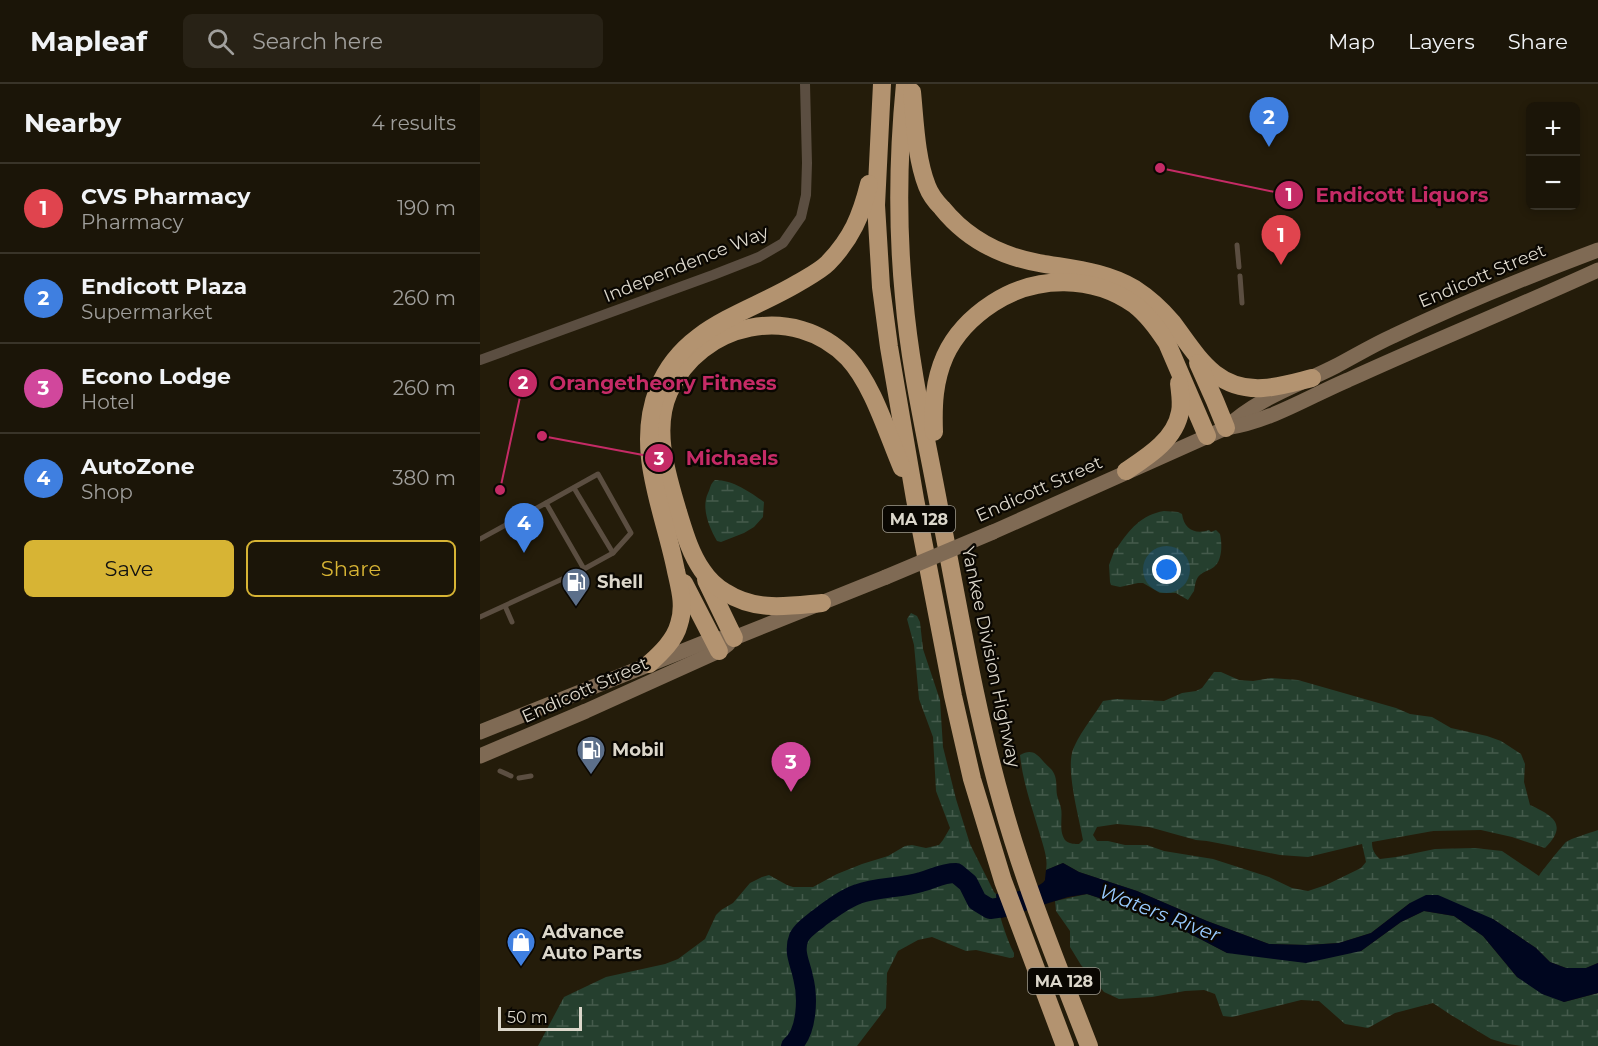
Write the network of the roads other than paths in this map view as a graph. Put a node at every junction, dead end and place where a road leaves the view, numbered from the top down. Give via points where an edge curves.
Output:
1 (805, 84) edge
2 (882, 84) edge
3 (905, 84) edge
4 (911, 84) edge
5 (878, 150) junction
6 (1237, 245) dead end
7 (1598, 250) edge
8 (1239, 267) dead end
9 (1598, 270) edge
10 (1240, 276) dead end
11 (1242, 303) dead end
12 (1190, 347) junction
13 (1172, 355) junction
14 (480, 360) edge
15 (1312, 378) junction
16 (1226, 428) junction
17 (1207, 436) junction
18 (1126, 471) junction
19 (574, 488) junction
20 (936, 491) junction
21 (915, 499) junction
22 (546, 503) junction
23 (480, 538) edge
24 (613, 553) junction
25 (675, 563) junction
26 (584, 569) junction
27 (702, 570) junction
28 (822, 603) junction
29 (505, 606) junction
30 (480, 617) edge
31 (512, 622) dead end
32 (734, 638) junction
33 (716, 645) junction
34 (650, 664) junction
35 (480, 732) edge
36 (480, 756) edge
37 (500, 771) dead end
38 (511, 776) dead end
39 (531, 776) dead end
40 (519, 778) dead end
41 (1065, 1046) edge
42 (1089, 1046) edge

1 - 14 street, Independence Way via 806,195 801,217 783,243 759,257
2 - 5 highway, MA 128
3 - 20 highway, Yankee Division Highway / MA 128 via 898,196 904,297
4 - 12 highway via 927,187 960,228 990,248 1024,261 1080,269 1119,281 1160,308
5 - 21 highway, MA 128 via 876,205 881,286
5 - 25 highway via 858,222 826,264 789,288 707,330 689,343 666,371 652,406 649,453
6 - 8 lane
7 - 15 main road, Endicott Street via 1420,323
9 - 16 main road, Endicott Street via 1259,421
10 - 11 lane
12 - 15 highway via 1217,376 1230,383 1261,388
12 - 16 highway
13 - 17 highway
13 - 18 highway via 1180,398 1177,421 1154,452
13 - 20 highway via 1147,316 1107,291 1060,282 1038,284 1004,296 968,322 953,340 939,371 933,406
15 - 16 main road, Endicott Street via 1253,406
16 - 17 main road, Endicott Street
17 - 18 main road, Endicott Street
18 - 28 main road, Endicott Street, bridge
19 - 22 lane
19 - 24 lane
19 - 24 lane via 598,474 631,532
20 - 42 highway, Yankee Division Highway / MA 128 via 983,730 1002,804
21 - 27 highway via 867,385 847,357 832,344 799,330 753,326 736,331 720,337 691,359 669,392 663,415 663,449 671,487 684,531
21 - 41 highway, MA 128 via 978,800 1003,881
22 - 23 lane
22 - 26 lane
24 - 26 lane
25 - 33 highway
25 - 34 highway via 682,613 678,627
26 - 29 lane
27 - 28 highway via 714,584 749,604
27 - 32 highway
28 - 32 main road, Endicott Street
29 - 30 lane
29 - 31 lane
32 - 33 main road, Endicott Street
33 - 34 main road, Endicott Street
33 - 36 main road, Endicott Street via 595,707
34 - 35 main road, Endicott Street
37 - 38 lane
39 - 40 lane

